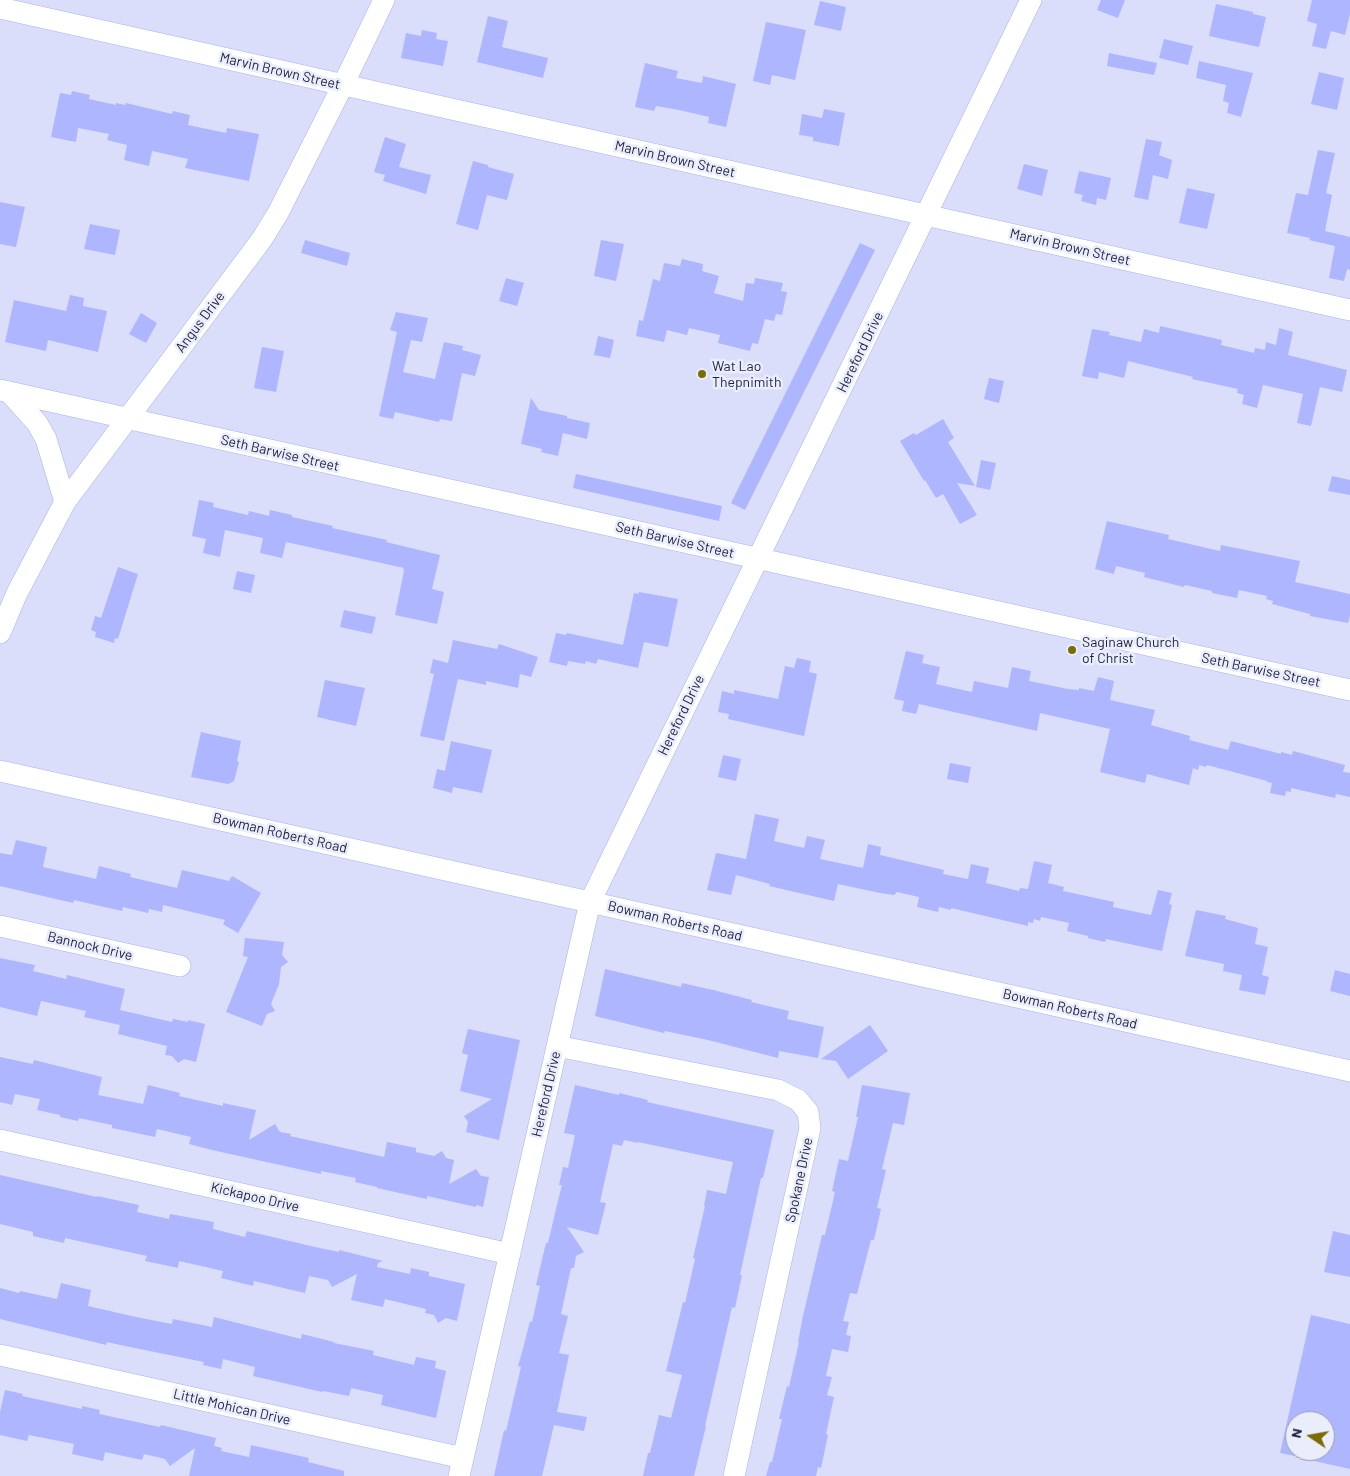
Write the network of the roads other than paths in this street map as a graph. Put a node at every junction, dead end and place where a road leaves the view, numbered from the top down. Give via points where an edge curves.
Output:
1 (384, 0) edge
2 (1031, 0) edge
3 (0, 8) edge
4 (343, 85) junction
5 (927, 215) junction
6 (1350, 310) edge
7 (5, 392) edge
8 (127, 419) junction
9 (65, 502) junction
10 (758, 559) junction
11 (0, 633) edge
12 (1350, 690) edge
13 (0, 770) edge
14 (590, 902) junction
15 (0, 926) edge
16 (180, 966) dead end
17 (557, 1046) junction
18 (1350, 1071) edge
19 (0, 1140) edge
20 (510, 1254) junction
21 (0, 1355) edge
22 (461, 1467) edge
23 (734, 1476) edge

1 - 4 street, Angus Drive
2 - 5 street, Hereford Drive
3 - 4 street, Marvin Brown Street
4 - 5 street, Marvin Brown Street
4 - 8 street, Angus Drive via 262,239
5 - 6 street, Marvin Brown Street
5 - 10 street, Hereford Drive
7 - 8 street, Seth Barwise Street
7 - 9 street via 37,423 46,440
8 - 9 street, Angus Drive
8 - 10 street, Seth Barwise Street
9 - 11 street, Angus Drive via 16,593
10 - 12 street, Seth Barwise Street
10 - 14 street, Hereford Drive
13 - 14 street, Bowman Roberts Road
14 - 17 street, Hereford Drive
14 - 18 street, Bowman Roberts Road
15 - 16 street, Bannock Drive
17 - 20 street, Hereford Drive
17 - 23 street, Spokane Drive via 778,1090 798,1100 808,1112 810,1128
19 - 20 street, Kickapoo Drive
20 - 22 street, Hereford Drive
21 - 22 street, Little Mohican Drive

